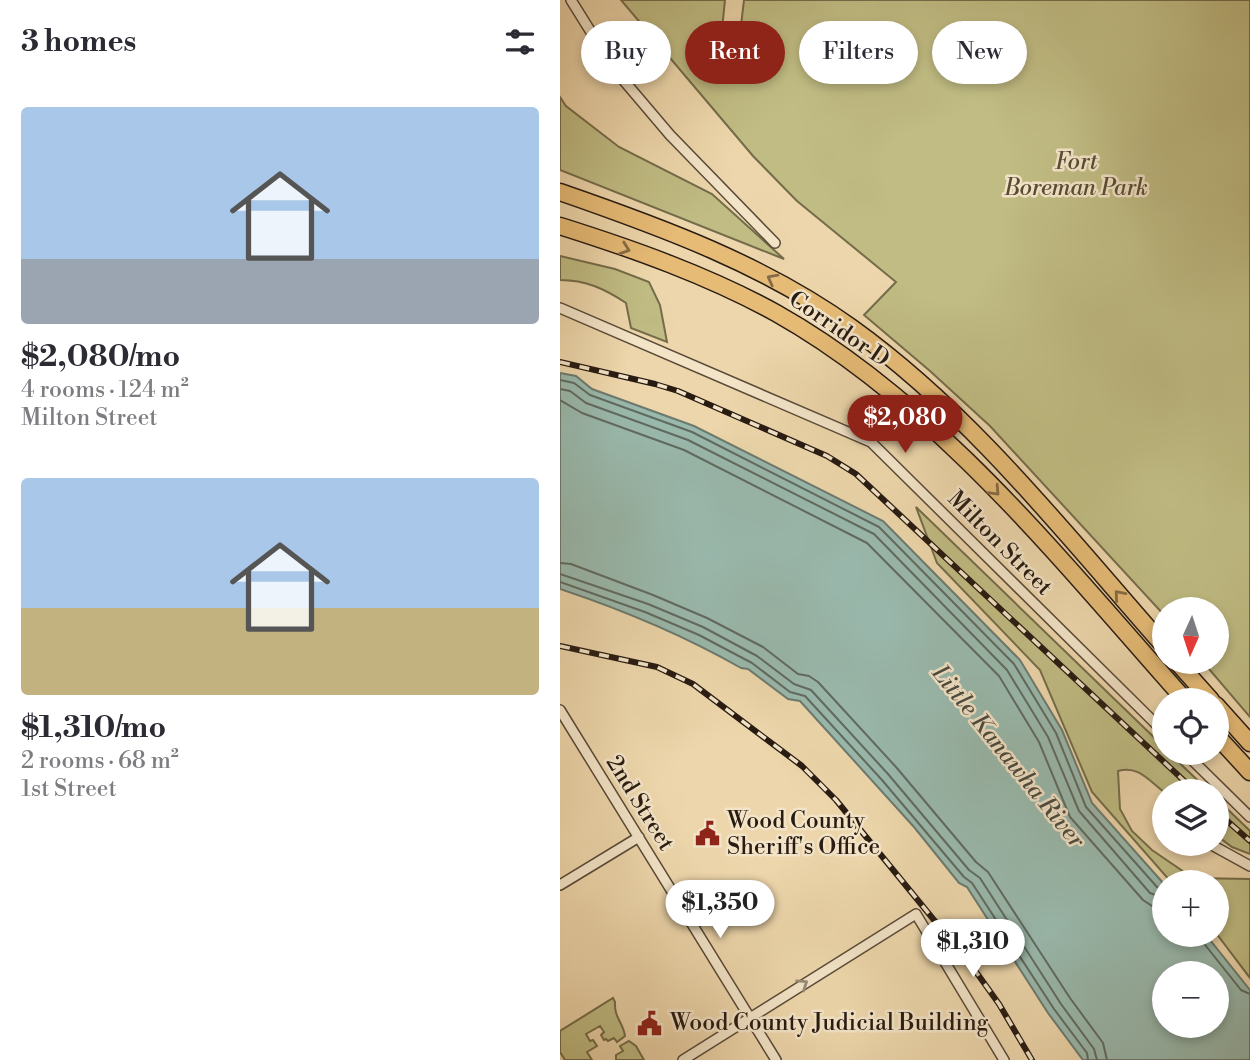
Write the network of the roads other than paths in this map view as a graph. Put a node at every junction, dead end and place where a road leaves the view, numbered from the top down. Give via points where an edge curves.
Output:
1 (570, 0) edge
2 (560, 192) edge
3 (560, 226) edge
4 (775, 243) dead end
5 (560, 308) edge
6 (1152, 633) edge
7 (1188, 674) edge
8 (1174, 688) edge
9 (1201, 688) edge
10 (560, 709) edge
11 (1152, 720) edge
12 (1229, 720) edge
13 (1250, 743) edge
14 (1229, 749) edge
15 (1197, 765) edge
16 (1250, 772) edge
17 (1250, 817) edge
18 (639, 837) junction
19 (1229, 854) edge
20 (1250, 866) edge
21 (560, 885) edge
22 (751, 1018) junction
23 (683, 1060) edge
24 (776, 1060) edge
25 (1004, 1060) edge

1 - 4 street via 622,78 670,135
6 -> 2 highway, Corridor D via 968,427 852,328 775,280 721,254
3 -> 8 highway, Corridor D via 640,254 775,313 881,384 969,462
5 - 11 street, Milton Street via 871,442
7 - 9 highway
10 - 18 street, 2nd Street
12 - 13 highway
14 - 16 highway
15 - 17 street
18 - 21 street
18 - 22 street, 2nd Street
19 - 20 street
22 - 23 street
22 - 24 street, 2nd Street
22 -> 25 street via 916,914

